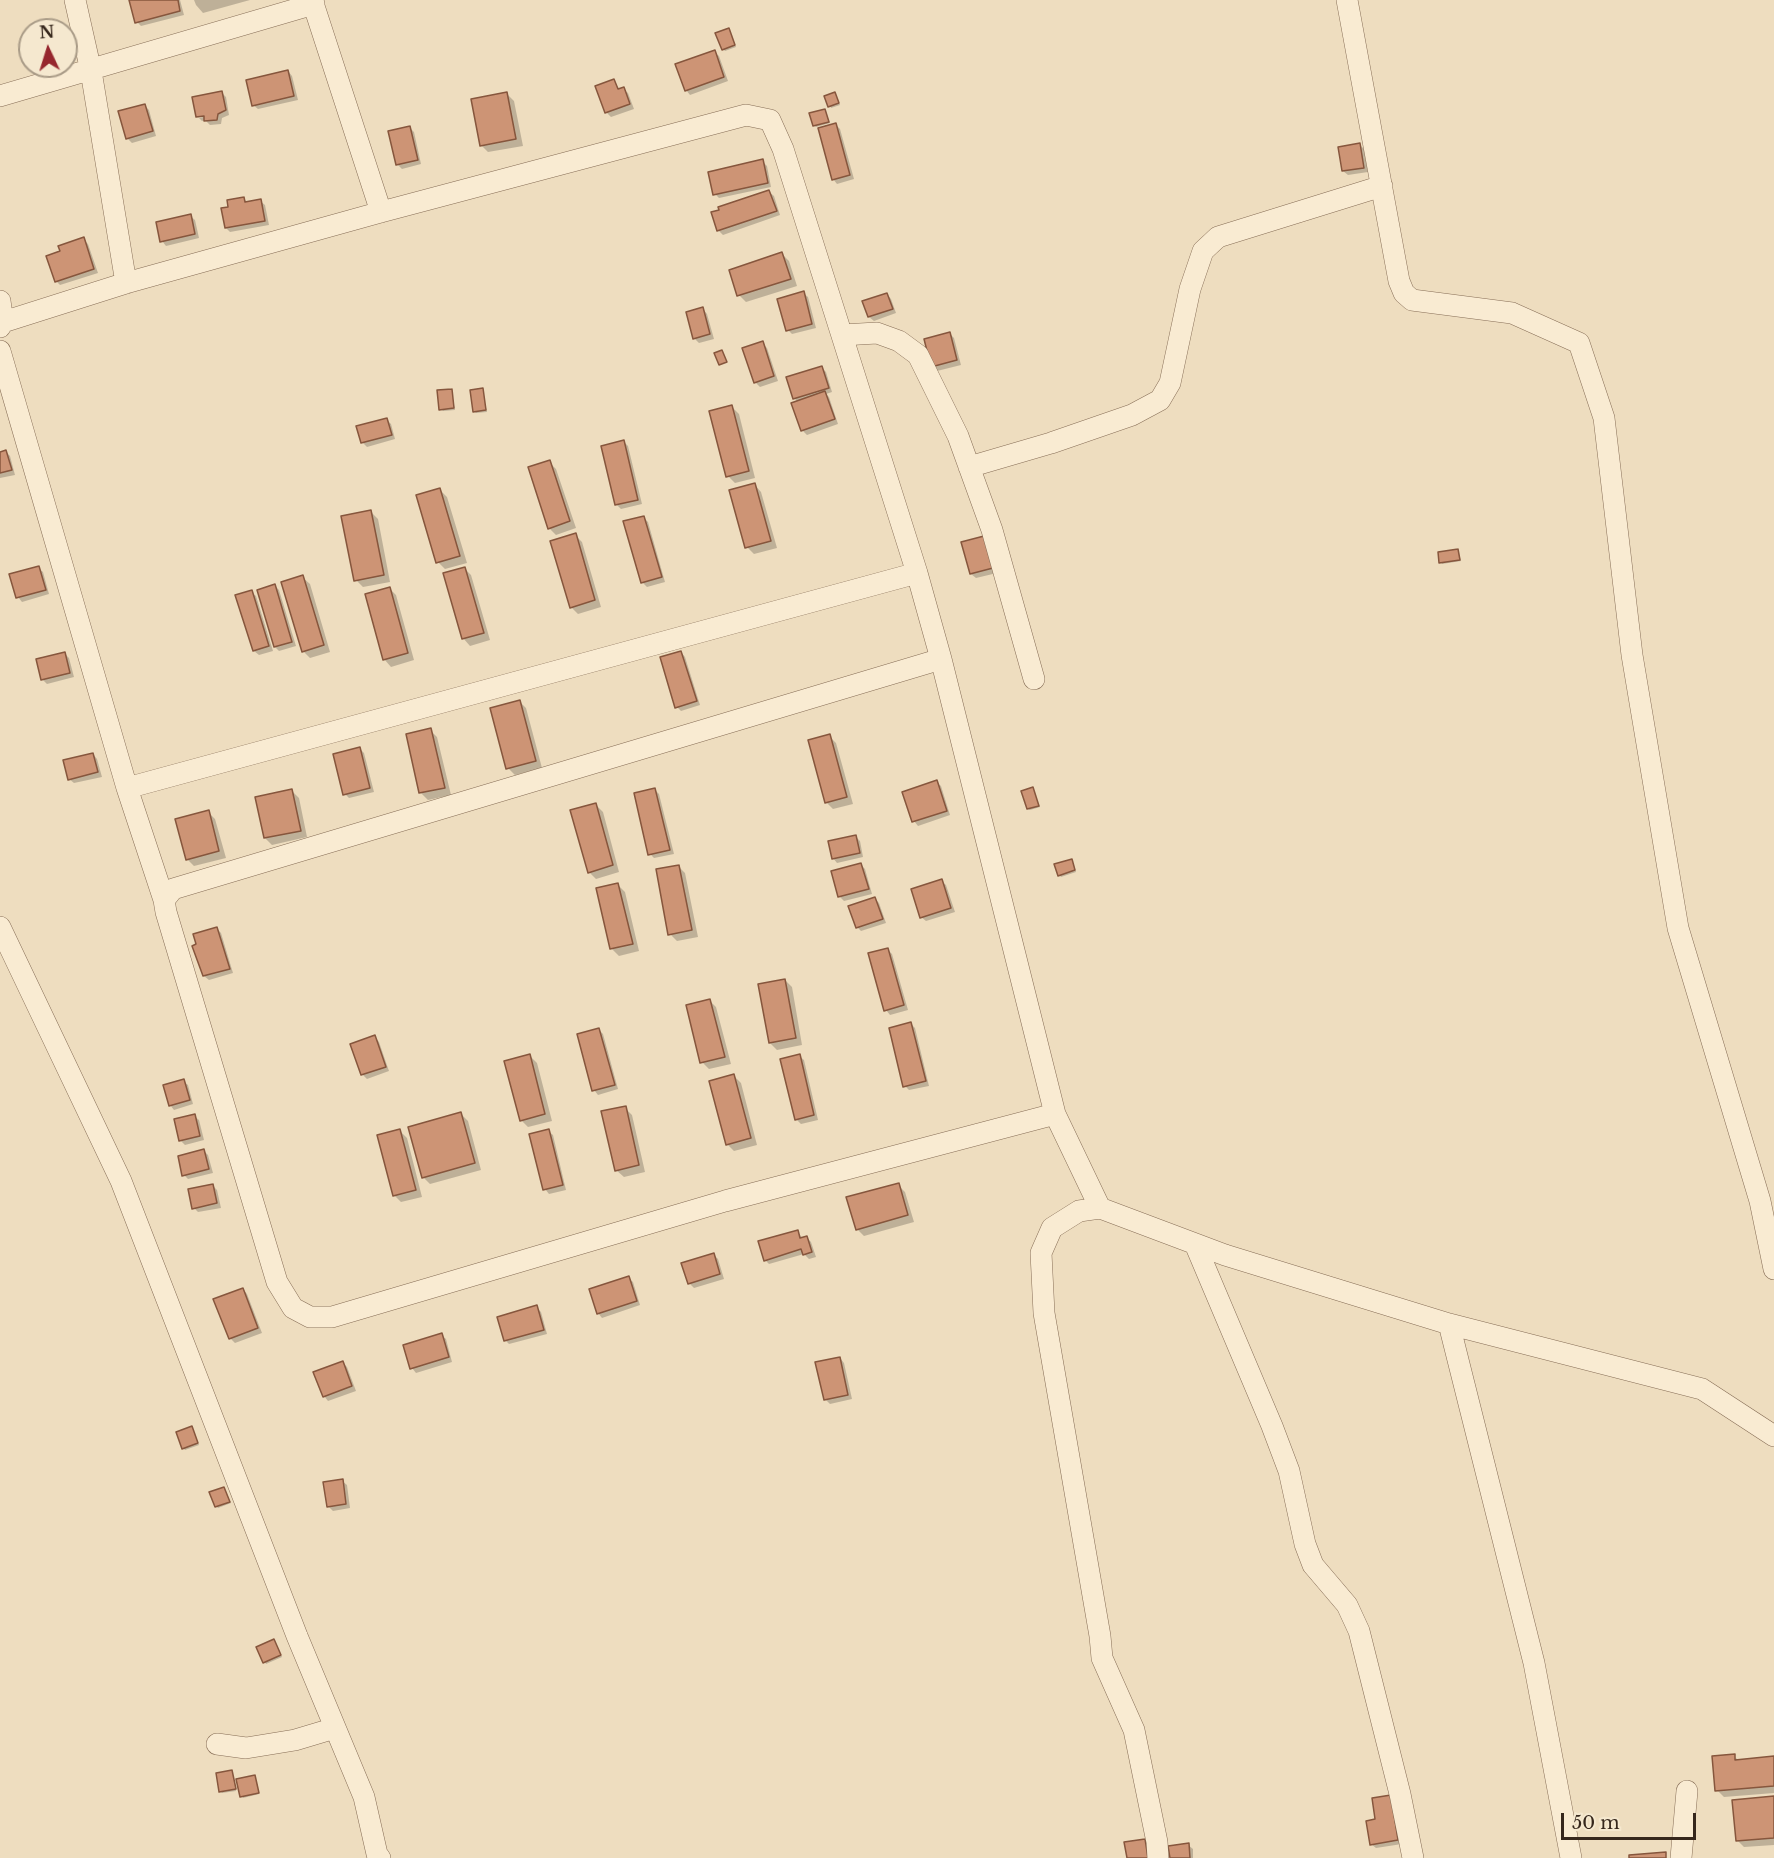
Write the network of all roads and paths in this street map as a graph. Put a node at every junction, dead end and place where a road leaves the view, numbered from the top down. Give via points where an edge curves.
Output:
1 (75, 0) edge
2 (1347, 0) edge
3 (313, 2) edge
4 (91, 71) junction
5 (0, 96) edge
6 (1382, 186) junction
7 (381, 212) junction
8 (126, 283) junction
9 (1, 317) edge
10 (842, 335) junction
11 (0, 351) edge
12 (969, 467) junction
13 (917, 573) junction
14 (941, 659) junction
15 (1034, 679) dead end
16 (127, 788) junction
17 (164, 900) junction
18 (0, 927) edge
19 (7, 961) edge
20 (1055, 1114) junction
21 (1100, 1208) junction
22 (1195, 1244) junction
23 (1774, 1269) edge
24 (1449, 1324) junction
25 (1774, 1436) edge
26 (335, 1728) junction
27 (216, 1744) dead end
28 (1687, 1791) dead end
29 (377, 1857) edge
30 (1158, 1858) edge
31 (1413, 1858) edge
32 (1571, 1858) edge
33 (1681, 1858) edge

1 - 4 street
2 - 6 street
3 - 4 street
3 - 7 street
4 - 5 street
4 - 8 street
6 - 12 street via 1218,237 1203,251 1190,289 1170,383 1160,399 1131,415
6 - 23 street via 1399,281 1412,300 1512,313 1579,342 1604,418 1632,655 1678,928 1760,1201
7 - 8 street
7 - 10 street via 746,115 770,120 783,148
8 - 9 street
10 - 12 street via 877,333 899,341 918,355
10 - 13 street
11 - 16 street
12 - 15 street via 992,530
13 - 14 street
13 - 16 street
14 - 17 street via 173,889
14 - 20 street
16 - 17 street
17 - 20 street via 277,1282 293,1308 310,1317 332,1317 725,1201
18 - 19 street
19 - 26 street via 121,1181
20 - 21 street
21 - 22 street
21 - 30 street via 1079,1211 1052,1228 1041,1253 1044,1313 1102,1658 1134,1730
22 - 24 street
22 - 31 street via 1285,1459 1313,1565 1347,1605 1359,1630
24 - 25 street via 1702,1389
24 - 32 street via 1534,1663
26 - 27 street via 246,1748
26 - 29 street via 364,1797
28 - 33 street

